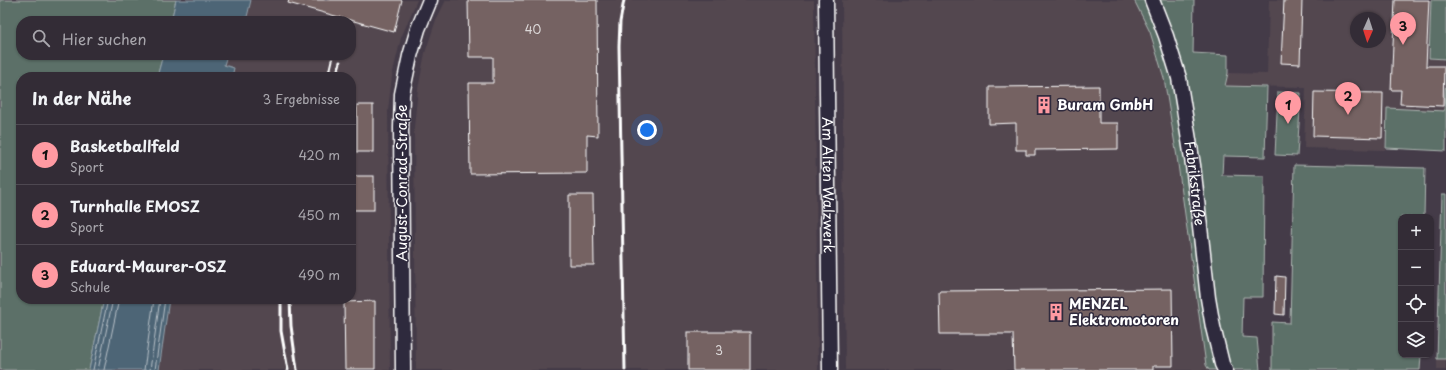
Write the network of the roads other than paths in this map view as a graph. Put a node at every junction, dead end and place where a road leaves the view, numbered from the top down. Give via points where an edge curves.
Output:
1 (430, 0) edge
2 (826, 0) edge
3 (1152, 0) edge
4 (403, 370) edge
5 (830, 370) edge
6 (1225, 370) edge

1 - 4 street, August-Conrad-Straße via 418,29 402,94
2 - 5 street, Am Alten Walzwerk
3 - 6 street, Fabrikstraße via 1179,78 1193,165 1208,298

